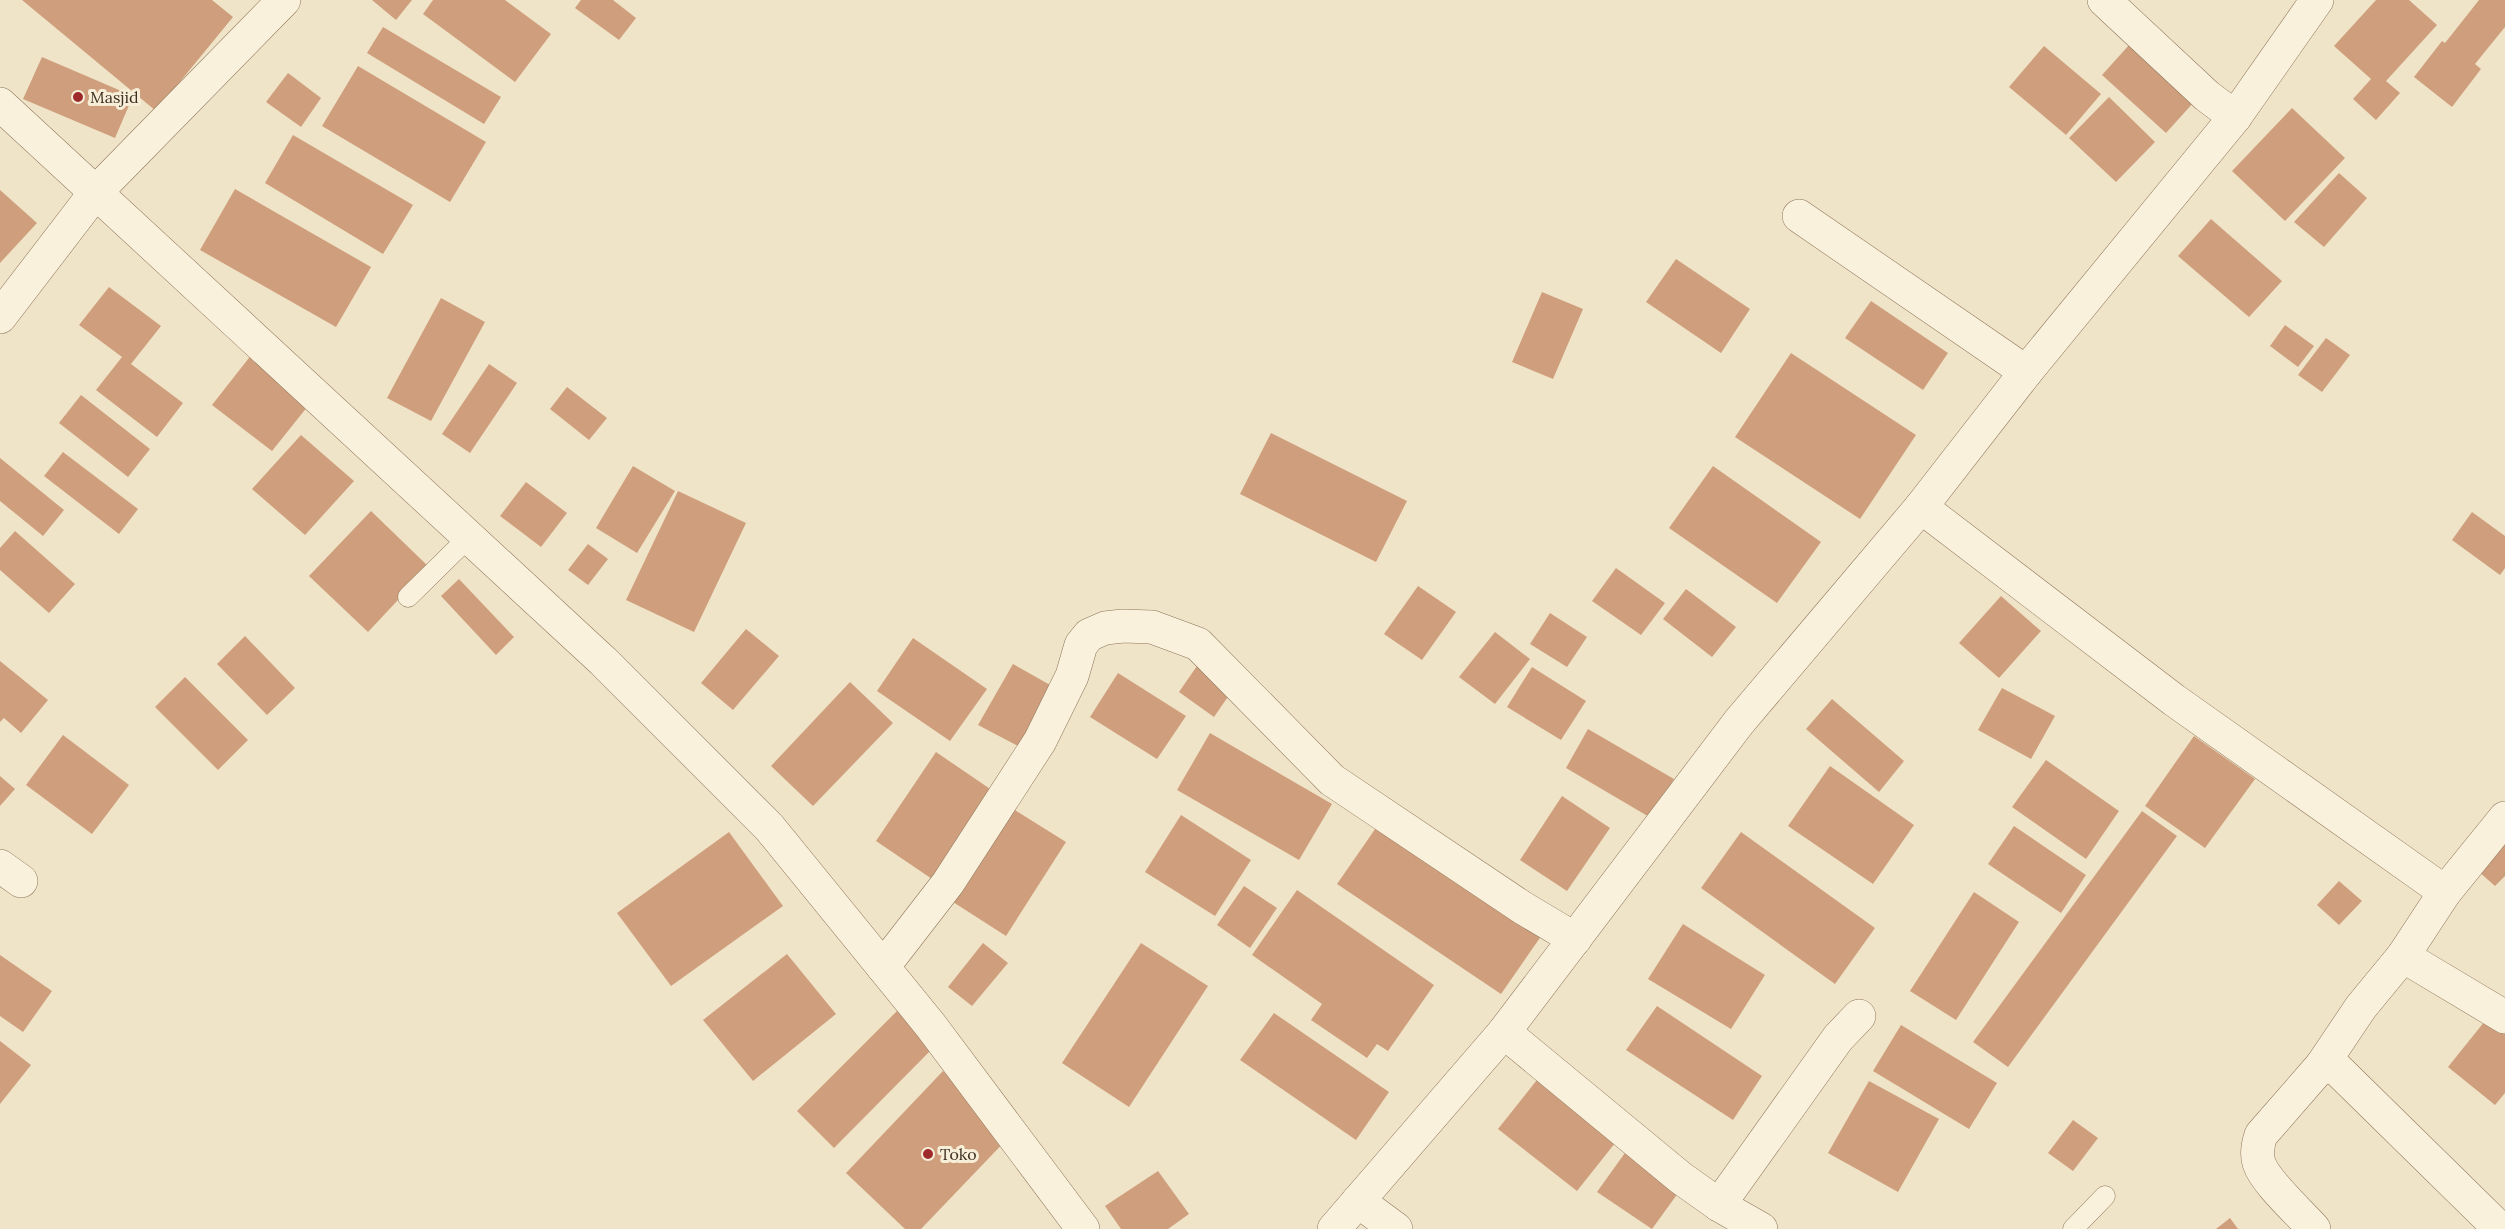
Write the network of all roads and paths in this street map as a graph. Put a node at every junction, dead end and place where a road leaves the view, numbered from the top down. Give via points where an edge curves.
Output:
1 (284, 0) edge
2 (2104, 0) edge
3 (2317, 0) edge
4 (0, 104) edge
5 (2235, 117) junction
6 (95, 193) junction
7 (1799, 216) dead end
8 (0, 317) edge
9 (2026, 372) junction
10 (1921, 507) junction
11 (469, 537) junction
12 (408, 597) dead end
13 (2505, 818) edge
14 (2445, 892) junction
15 (1575, 939) junction
16 (2403, 956) junction
17 (883, 967) junction
18 (1859, 1016) dead end
19 (2505, 1017) edge
20 (1504, 1032) junction
21 (2322, 1065) junction
22 (2105, 1196) dead end
23 (1358, 1201) junction
24 (1719, 1205) junction
25 (1083, 1229) edge
26 (1334, 1229) edge
27 (1396, 1229) edge
28 (1761, 1229) edge
29 (2073, 1229) edge
30 (2314, 1229) edge
31 (2500, 1229) edge

1 - 6 street
2 - 5 street
3 - 5 street
4 - 6 street
5 - 9 street
6 - 8 street
6 - 11 street
7 - 9 street
9 - 10 street
10 - 14 street via 2174,700
10 - 15 street via 1739,722
11 - 12 lane
11 - 17 street via 603,661 769,827
13 - 14 street
14 - 16 street
15 - 17 street via 1332,780 1198,644 1152,627 1123,626 1089,635 1040,741 948,883
15 - 20 street
16 - 19 street
16 - 21 street via 2361,1007
17 - 25 street
18 - 24 street via 1838,1038
20 - 23 street
20 - 24 street
21 - 30 street via 2261,1135 2257,1150 2263,1173
21 - 31 street via 2337,1069
22 - 29 lane
23 - 26 street
23 - 27 street
24 - 28 street

